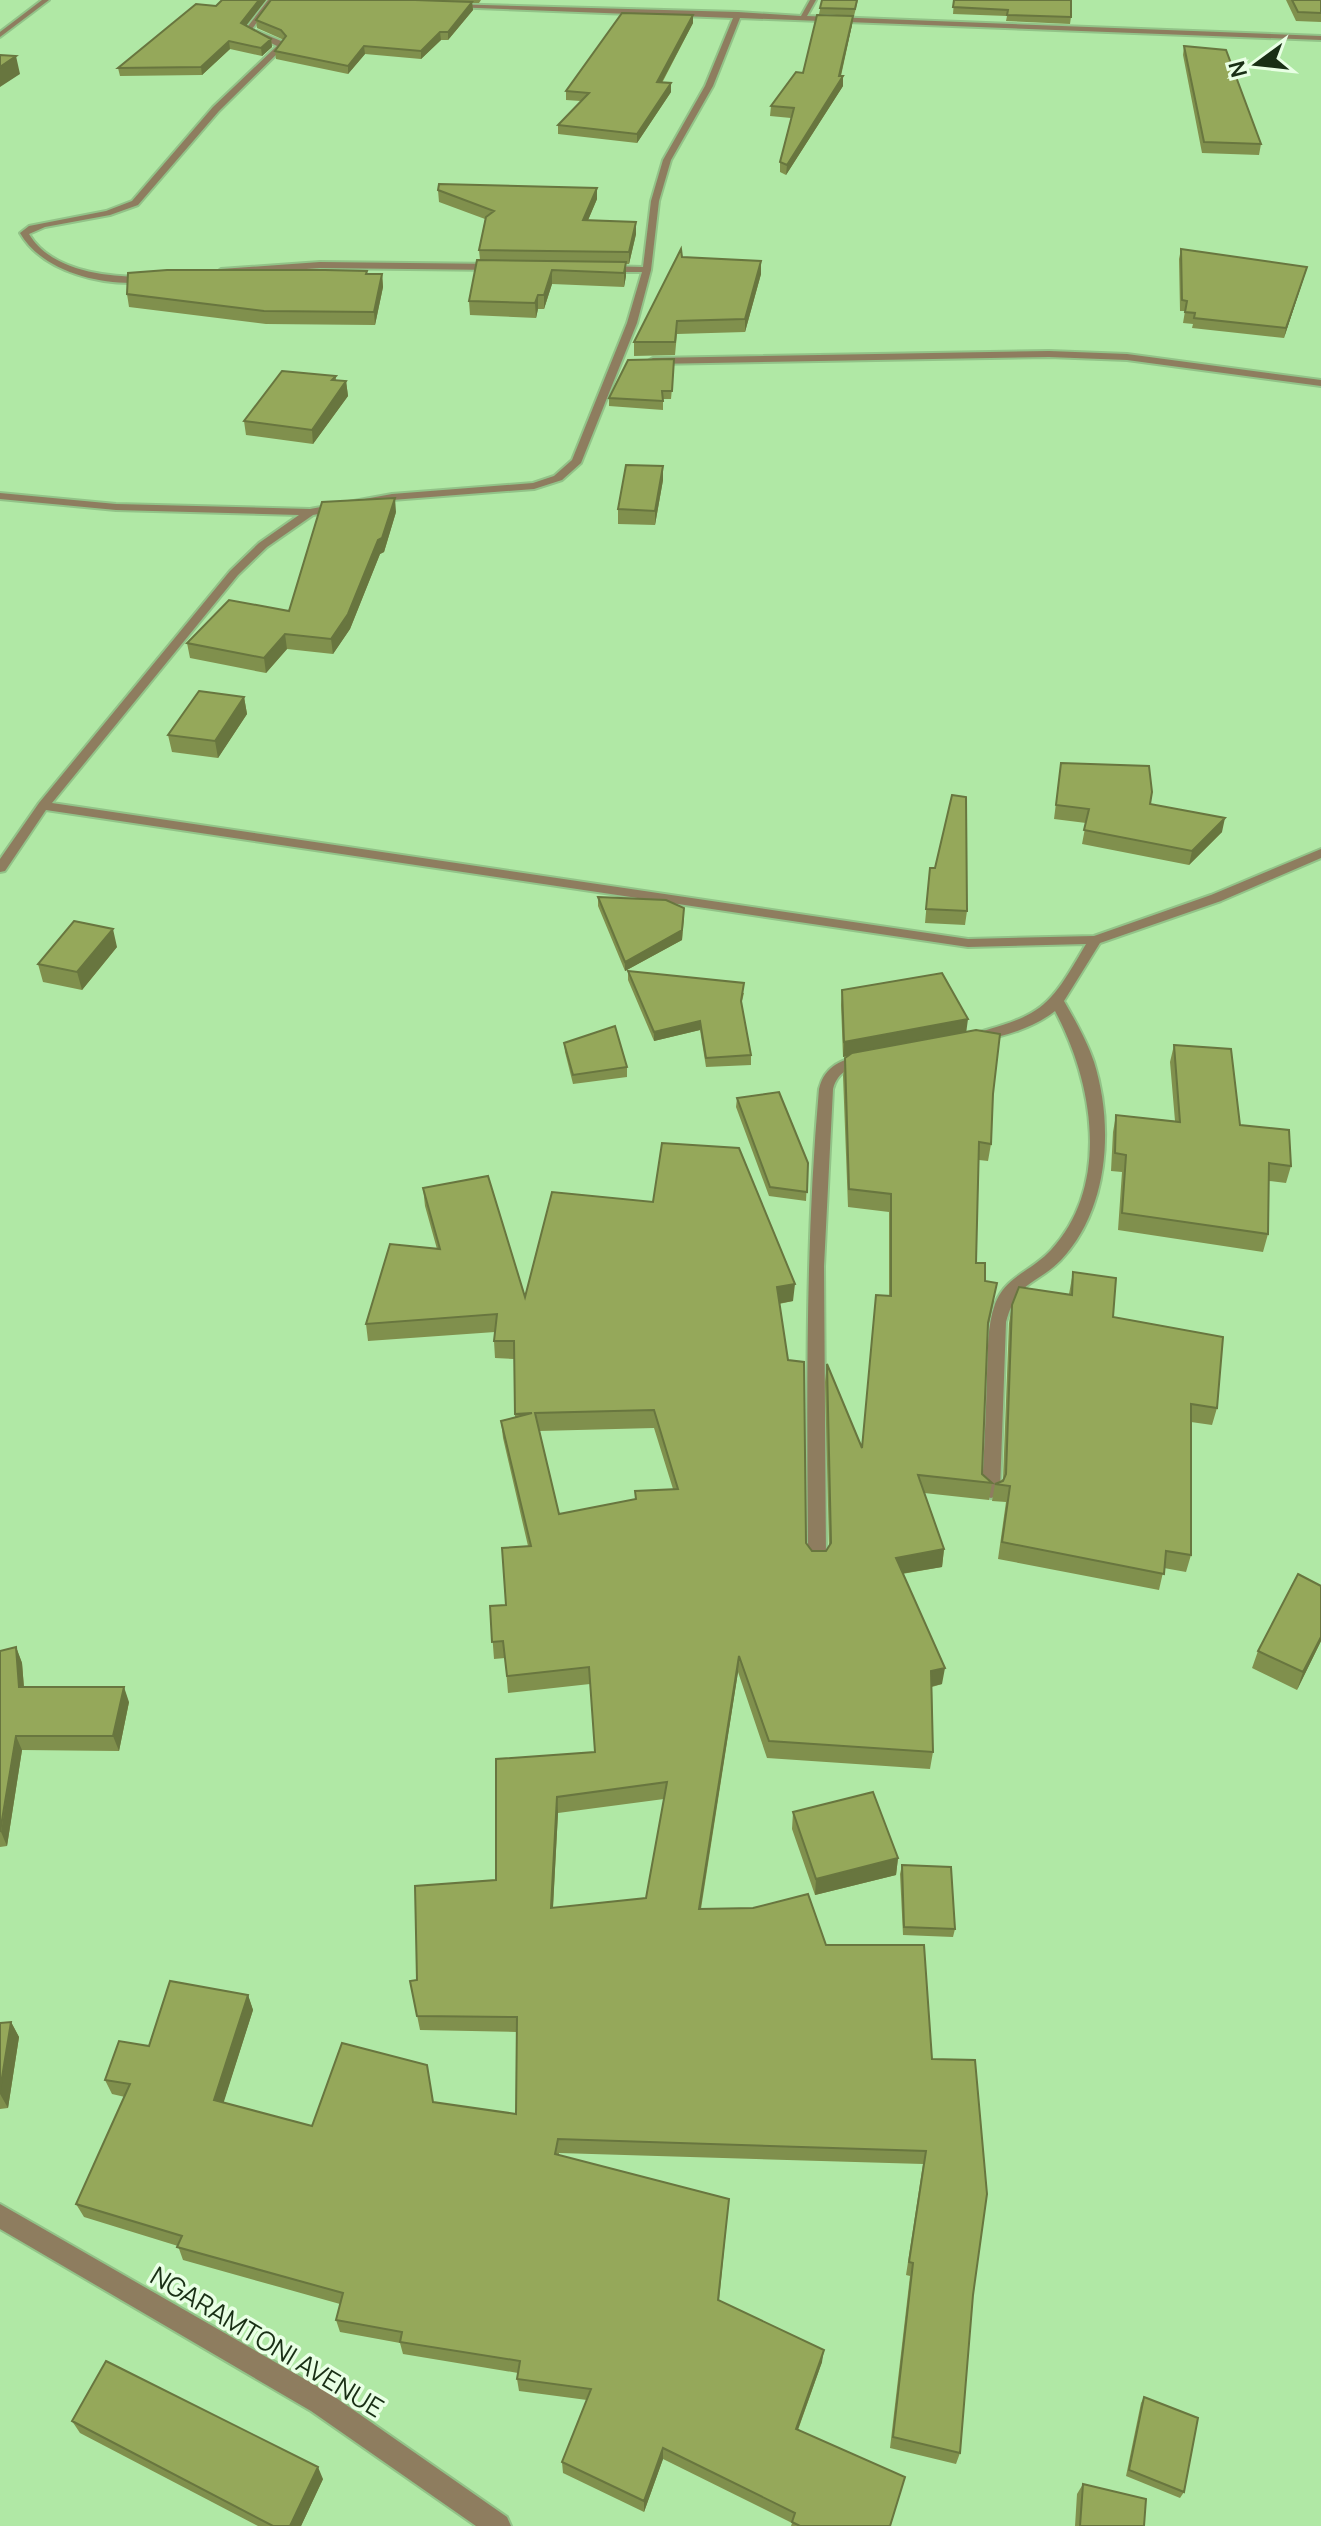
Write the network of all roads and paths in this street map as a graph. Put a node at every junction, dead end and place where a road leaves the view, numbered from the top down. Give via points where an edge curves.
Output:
1 (46, 0) edge
2 (271, 0) edge
3 (813, 0) edge
4 (436, 4) edge
5 (738, 14) junction
6 (803, 18) junction
7 (0, 35) edge
8 (1321, 38) edge
9 (507, 267) edge
10 (600, 269) edge
11 (647, 270) junction
12 (207, 274) edge
13 (153, 280) edge
14 (648, 361) edge
15 (616, 362) junction
16 (632, 362) edge
17 (1321, 383) edge
18 (1, 496) edge
19 (310, 512) junction
20 (43, 806) junction
21 (1321, 853) edge
22 (0, 868) edge
23 (1095, 940) junction
24 (1058, 1003) junction
25 (967, 1039) edge
26 (875, 1057) edge
27 (991, 1491) edge
28 (817, 1560) edge
29 (0, 2216) edge
30 (498, 2526) edge

1 - 7 street
2 - 13 street via 248,30 281,46 216,109 142,196 121,212 38,225 24,233 38,250 72,269 98,277
3 - 6 street
4 - 5 street
5 - 6 street
5 - 11 street via 709,86 667,160 655,201
6 - 8 street
9 - 12 street via 320,265
10 - 11 street
11 - 15 street
14 - 17 street via 1049,354 1127,357
15 - 16 street
15 - 19 street via 577,461 558,478 504,490 392,497
18 - 19 street via 116,507
19 - 20 street via 234,573
20 - 22 street
20 - 23 street via 915,937 968,943
21 - 23 street via 1216,898
23 - 24 street
24 - 25 street via 1032,1021
24 - 27 street via 1087,1065 1096,1152 1087,1204 1070,1238 1004,1296 998,1322
26 - 28 street via 836,1069 828,1076 826,1089 818,1173 814,1362
29 - 30 street, NGARAMTONI AVENUE via 320,2402

